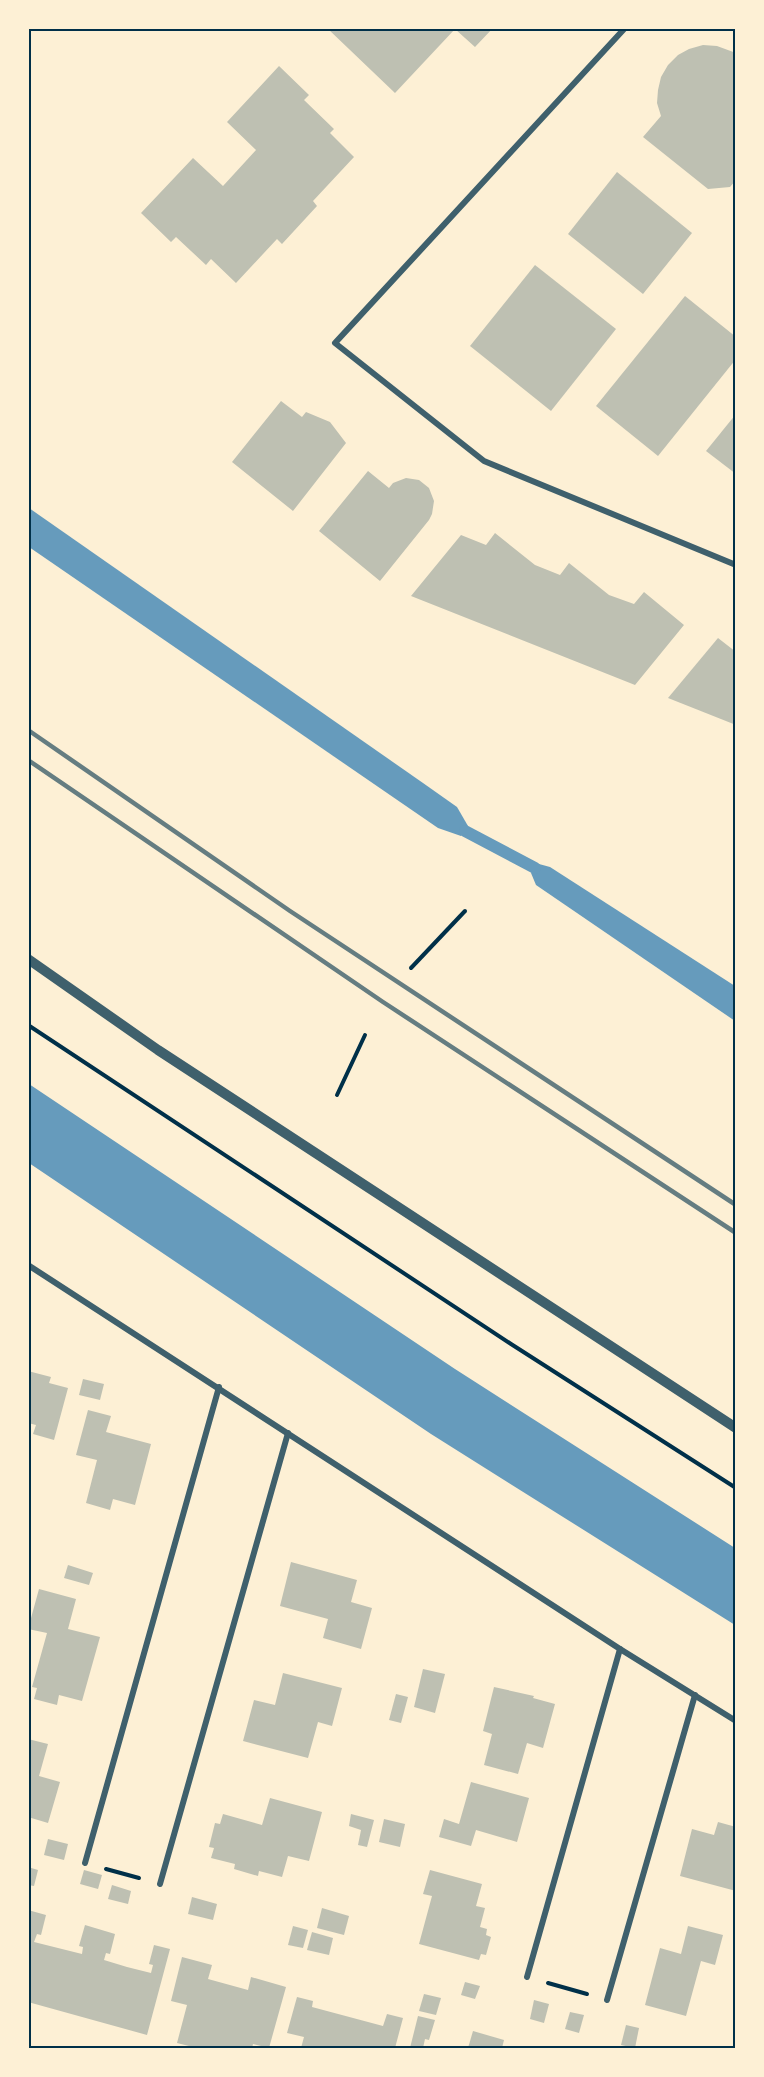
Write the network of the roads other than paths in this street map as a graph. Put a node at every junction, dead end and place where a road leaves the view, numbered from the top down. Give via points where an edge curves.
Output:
1 (625, 28) edge
2 (735, 565) edge
3 (28, 959) edge
4 (28, 1265) edge
5 (219, 1387) junction
6 (735, 1428) edge
7 (288, 1433) junction
8 (620, 1649) junction
9 (695, 1695) junction
10 (735, 1721) edge
11 (85, 1863) road end
12 (160, 1884) road end
13 (527, 1977) road end
14 (608, 2000) road end

1 - 2 street via 335,344 484,461
3 - 6 street via 158,1050
4 - 5 street
5 - 7 street
5 - 11 street
7 - 8 street
7 - 12 street
8 - 9 street
8 - 13 street
9 - 10 street
9 - 14 street

